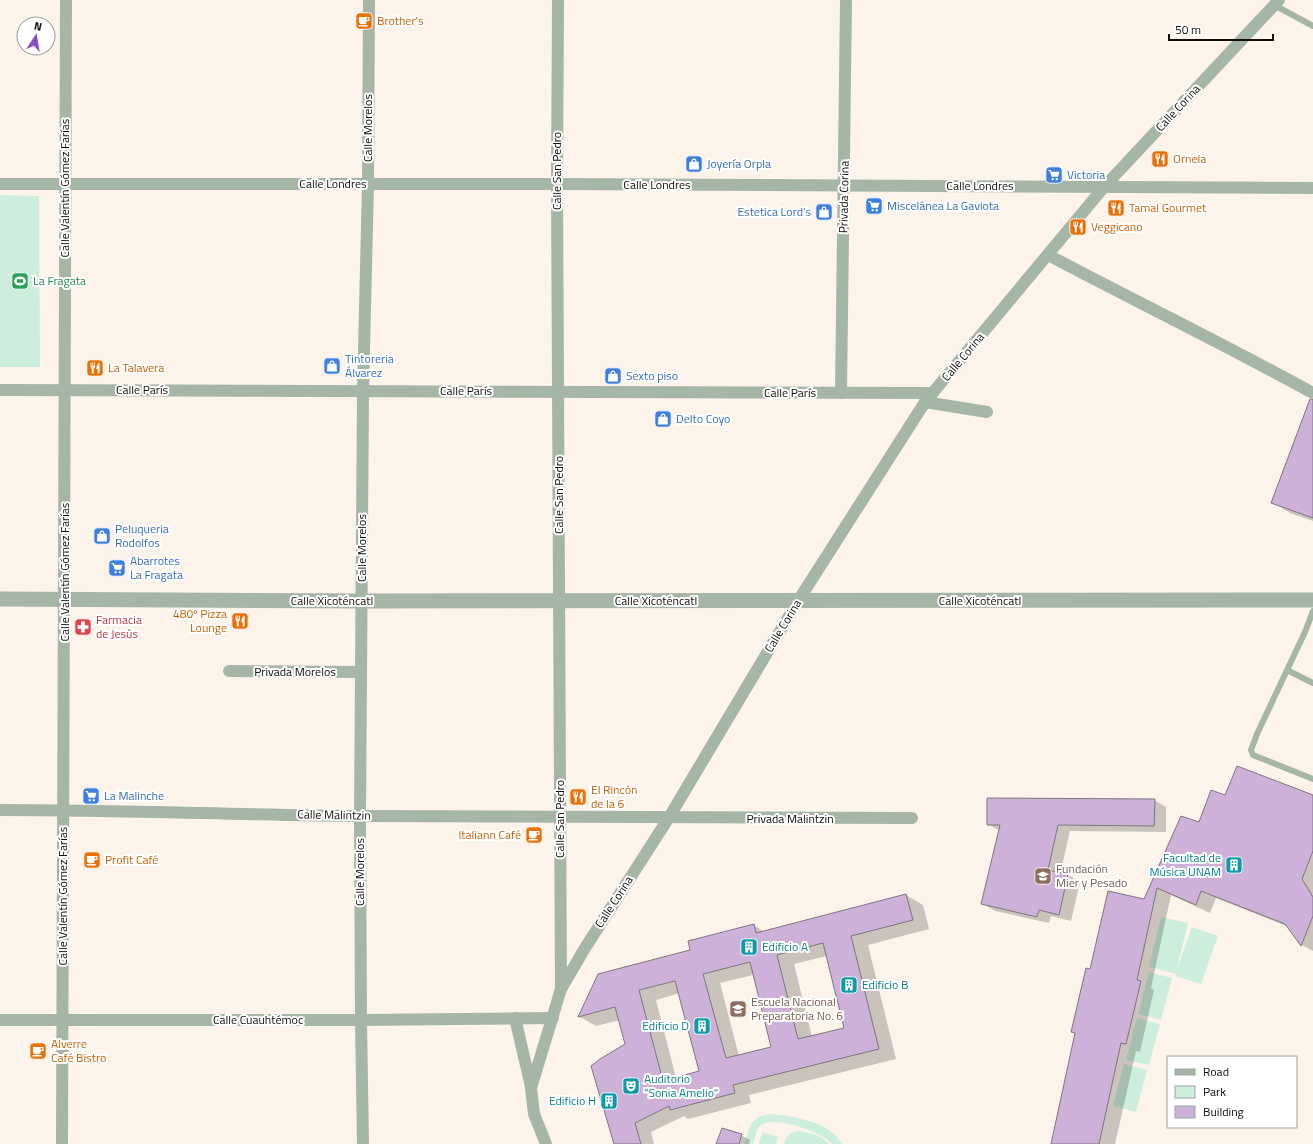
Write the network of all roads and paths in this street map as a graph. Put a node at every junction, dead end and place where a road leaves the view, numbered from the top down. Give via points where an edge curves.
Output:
1 (66, 0) edge
2 (369, 0) edge
3 (558, 0) edge
4 (846, 0) edge
5 (1276, 3) edge
6 (1313, 26) edge
7 (0, 184) edge
8 (65, 184) junction
9 (368, 184) junction
10 (557, 184) junction
11 (845, 186) junction
12 (1104, 187) junction
13 (1313, 188) edge
14 (1048, 254) junction
15 (0, 390) edge
16 (65, 390) junction
17 (363, 392) junction
18 (559, 392) junction
19 (1311, 392) dead end
20 (841, 393) junction
21 (929, 398) junction
22 (987, 412) dead end
23 (0, 599) edge
24 (65, 599) junction
25 (559, 600) junction
26 (1313, 600) edge
27 (362, 601) junction
28 (798, 601) junction
29 (1313, 611) edge
30 (1287, 670) junction
31 (229, 671) dead end
32 (361, 672) junction
33 (1313, 683) edge
34 (1313, 779) edge
35 (0, 810) edge
36 (64, 810) junction
37 (360, 816) junction
38 (560, 817) junction
39 (912, 818) dead end
40 (668, 819) junction
41 (561, 989) junction
42 (515, 1018) junction
43 (553, 1018) junction
44 (63, 1019) junction
45 (0, 1020) edge
46 (361, 1020) junction
47 (531, 1088) junction
48 (62, 1144) edge
49 (363, 1144) edge
50 (546, 1144) edge

1 - 8 street, Calle Valentín Gómez Farías
2 - 9 street, Calle Morelos
3 - 10 street, Calle San Pedro
4 - 11 street, Privada Corina
5 - 6 lane
5 - 12 street, Calle Corina
7 - 8 street, Calle Londres
8 - 9 street, Calle Londres
8 - 16 street, Calle Valentín Gómez Farías
9 - 10 street, Calle Londres
9 - 17 street, Calle Morelos
10 - 11 street, Calle Londres
10 - 18 street, Calle San Pedro
11 - 12 street, Calle Londres
11 - 20 street, Privada Corina
12 - 13 street, Calle Londres
12 - 14 street, Calle Corina
14 - 19 street
14 - 21 street, Calle Corina
15 - 16 street, Calle París
16 - 17 street, Calle París
16 - 24 street, Calle Valentín Gómez Farías
17 - 18 street, Calle París
17 - 27 street, Calle Morelos
18 - 20 street, Calle París
18 - 25 street, Calle San Pedro
20 - 21 street, Calle París
21 - 22 street, Calle París
21 - 28 street, Calle Corina
23 - 24 street, Calle Xicoténcatl
24 - 27 street, Calle Xicoténcatl
24 - 36 street, Calle Valentín Gómez Farías
25 - 27 street, Calle Xicoténcatl
25 - 28 street, Calle Xicoténcatl
25 - 38 street, Calle San Pedro
26 - 28 street, Calle Xicoténcatl
27 - 32 street, Calle Morelos
28 - 40 street, Calle Corina
29 - 30 lane
30 - 33 lane
30 - 34 lane via 1251,750 1253,755
31 - 32 street, Privada Morelos
32 - 37 street, Calle Morelos
35 - 36 street, Calle Malintzin
36 - 37 street, Calle Malintzin
36 - 44 street, Calle Valentín Gómez Farías
37 - 38 street, Calle Malintzin
37 - 46 street, Calle Morelos
38 - 40 street, Calle Malintzin
38 - 41 street, Calle San Pedro
39 - 40 street, Privada Malintzin
40 - 41 street, Calle Corina
41 - 43 street, Calle Corina
42 - 43 street, Calle Cuauhtémoc
42 - 46 street, Calle Cuauhtémoc
42 - 47 street
43 - 47 street
44 - 45 street, Calle Cuauhtémoc
44 - 46 street, Calle Cuauhtémoc
44 - 48 street, Calle Valentín Gómez Farías
46 - 49 street, Calle Morelos
47 - 50 street via 534,1114

